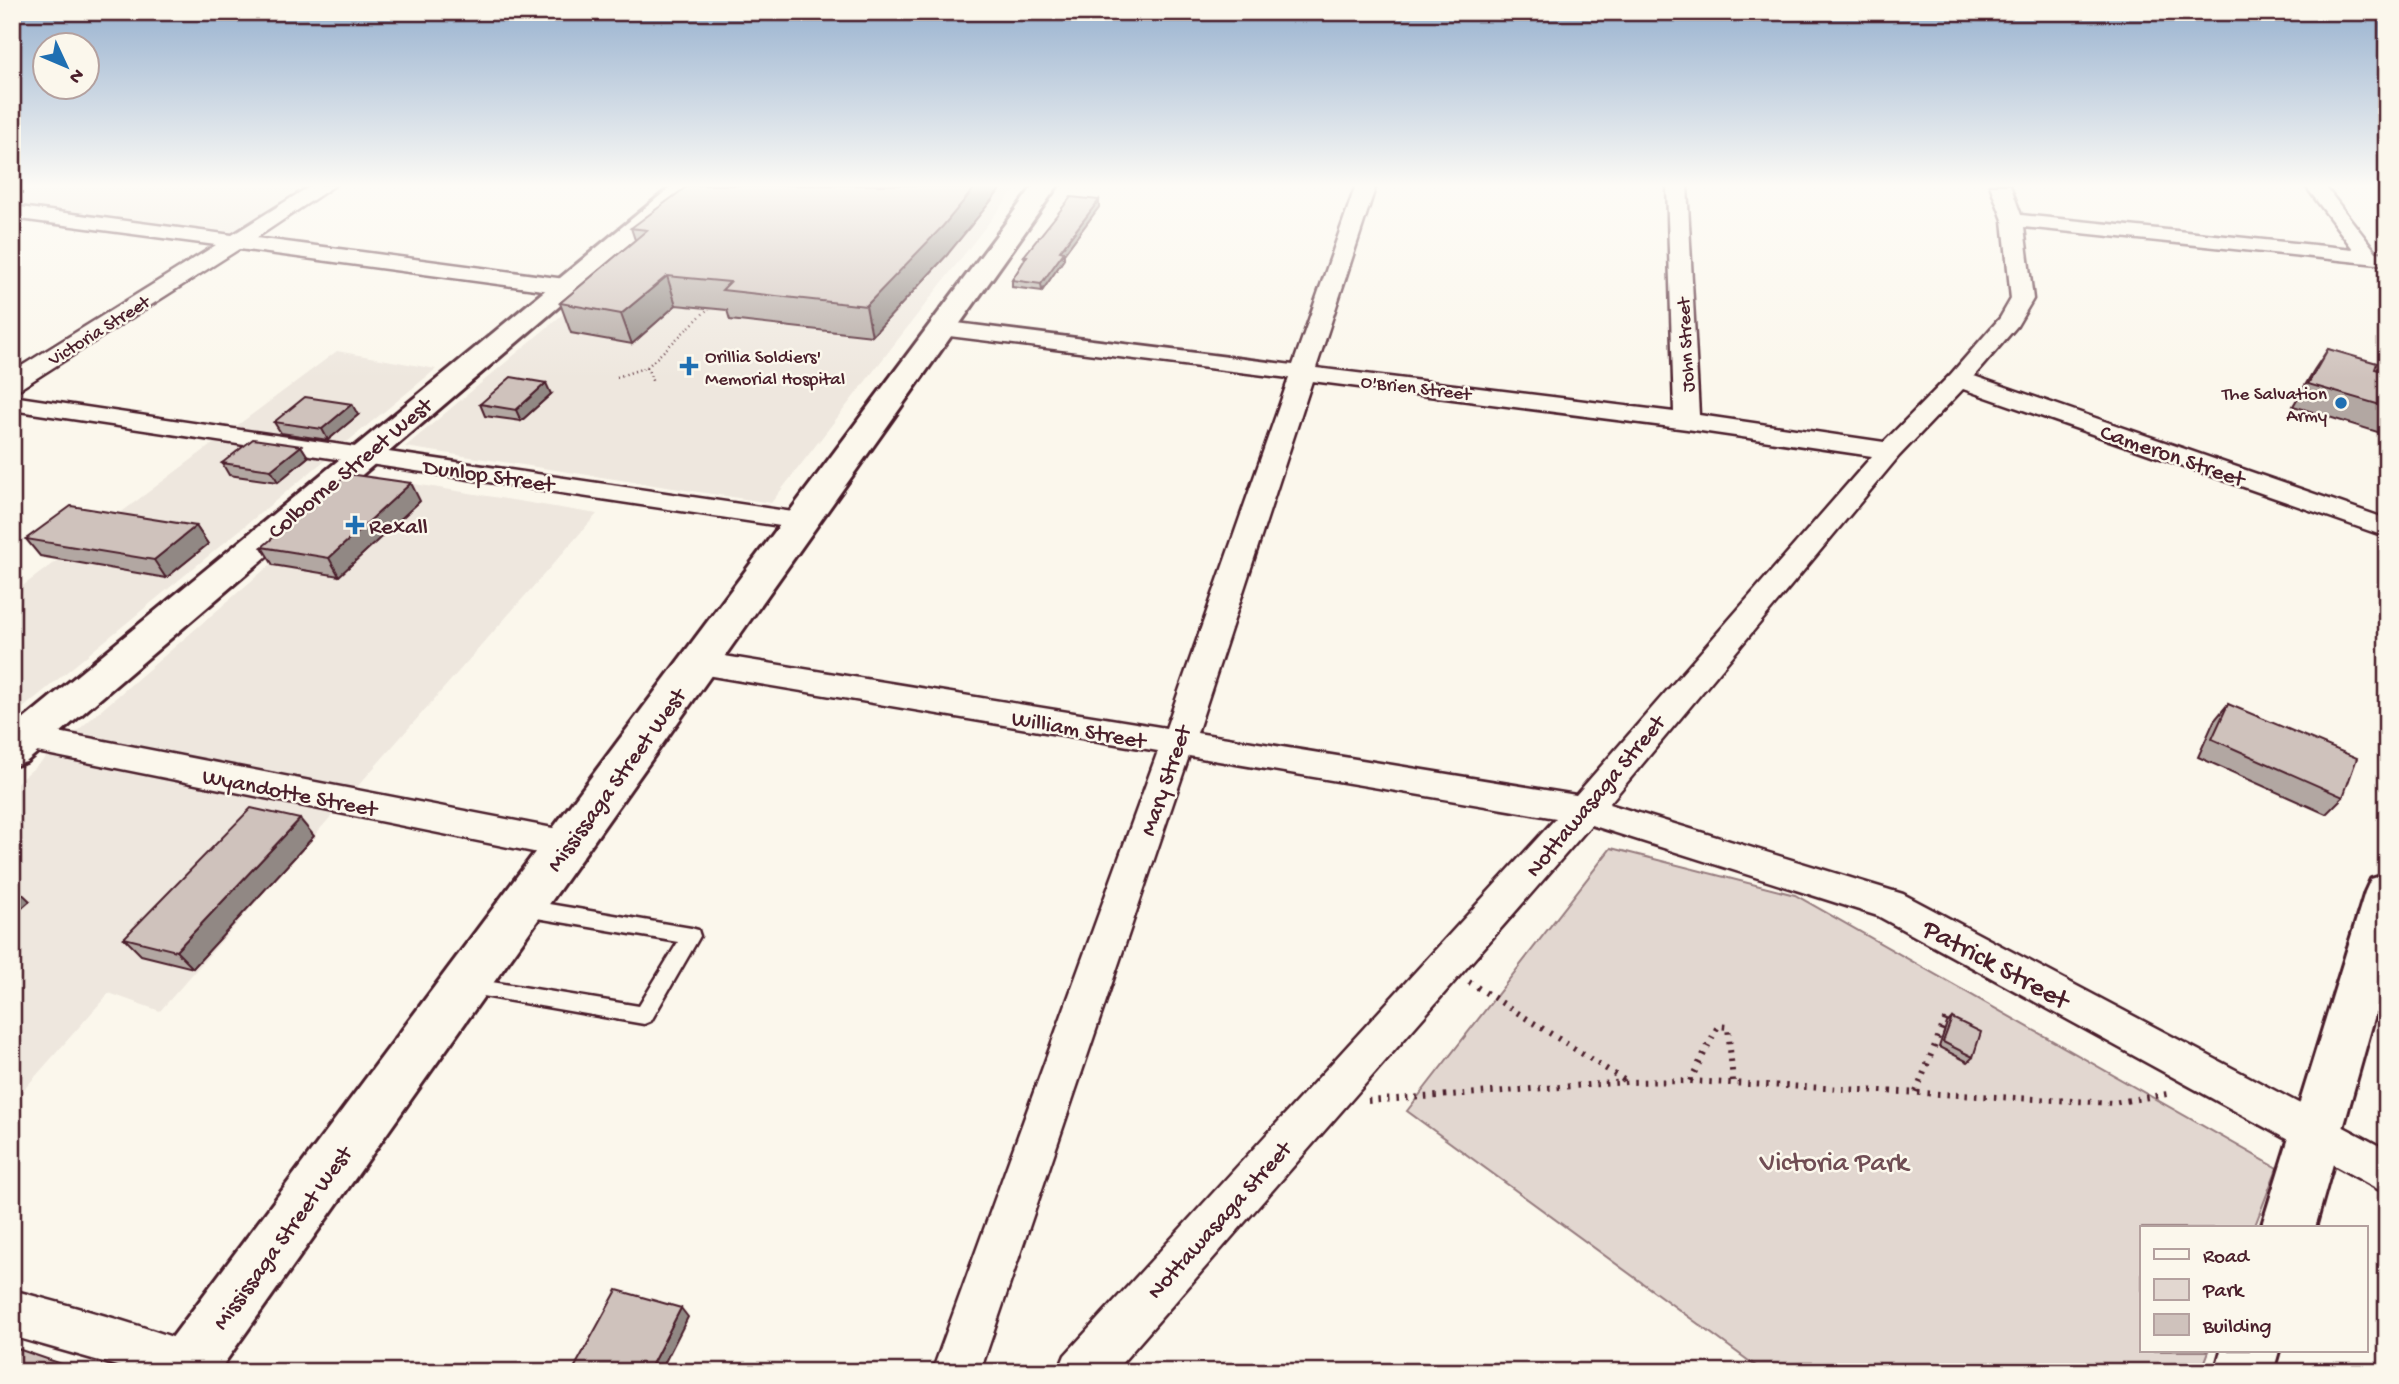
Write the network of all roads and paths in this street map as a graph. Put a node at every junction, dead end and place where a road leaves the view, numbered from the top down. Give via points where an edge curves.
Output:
1 (222, 250) edge
2 (299, 250) edge
3 (610, 250) edge
4 (999, 250) edge
5 (1345, 250) edge
6 (1680, 250) edge
7 (2016, 250) edge
8 (2297, 250) edge
9 (2378, 258) edge
10 (565, 286) junction
11 (709, 308) edge
12 (941, 328) junction
13 (647, 367) junction
14 (1304, 372) junction
15 (617, 377) dead end
16 (1959, 379) junction
17 (12, 383) edge
18 (653, 383) dead end
19 (12, 403) edge
20 (1687, 421) junction
21 (1890, 451) junction
22 (363, 455) junction
23 (800, 521) junction
24 (2387, 528) edge
25 (700, 663) junction
26 (17, 742) edge
27 (1176, 744) junction
28 (1583, 809) junction
29 (568, 845) junction
30 (2387, 892) edge
31 (523, 907) junction
32 (1445, 966) junction
33 (465, 985) junction
34 (1947, 1015) dead end
35 (1690, 1081) junction
36 (1732, 1081) junction
37 (1628, 1082) junction
38 (2222, 1084) junction
39 (1916, 1092) junction
40 (1322, 1102) junction
41 (2316, 1135) junction
42 (2387, 1173) edge
43 (2289, 1226) edge
44 (12, 1313) edge
45 (2250, 1352) edge
46 (191, 1370) edge
47 (956, 1372) edge
48 (1082, 1372) edge
49 (2244, 1372) edge

1 - 17 street, Victoria Street
2 - 10 street
3 - 10 street, Colborne Street West
4 - 12 street, Mississaga Street West
5 - 14 street, Mary Street
6 - 20 street, John Street
7 - 16 street, Nottawasaga Street via 2022,299
8 - 9 street
10 - 22 street, Colborne Street West
11 - 13 path
12 - 14 street, O'Brien Street
12 - 23 street, Mississaga Street West
13 - 15 path
13 - 18 path
14 - 20 street, O'Brien Street
14 - 27 street, Mary Street
16 - 21 street, Nottawasaga Street
16 - 24 street, Cameron Street
19 - 22 street, Dunlop Street
20 - 21 street, O'Brien Street
21 - 28 street, Nottawasaga Street
22 - 23 street, Dunlop Street
22 - 26 street, Colborne Street West
23 - 25 street, Mississaga Street West
25 - 27 street, William Street
25 - 29 street, Mississaga Street West
26 - 29 street, Wyandotte Street
27 - 28 street, William Street
27 - 47 street, Mary Street
28 - 32 street, Nottawasaga Street
28 - 38 street, Patrick Street via 1890,905
29 - 31 street, Mississaga Street West
30 - 41 street
31 - 33 street, Mississaga Street West
31 - 33 lane via 691,936 644,1015
32 - 37 path
32 - 40 street, Nottawasaga Street
33 - 46 street, Mississaga Street West
34 - 39 path
35 - 36 path
35 - 36 path via 1717,1026 1728,1027
35 - 37 path
36 - 39 path
37 - 40 path
38 - 39 path via 2113,1103
38 - 41 street, Patrick Street
40 - 48 street, Nottawasaga Street
41 - 42 street, Patrick Street
41 - 43 street
44 - 46 street
45 - 49 street

